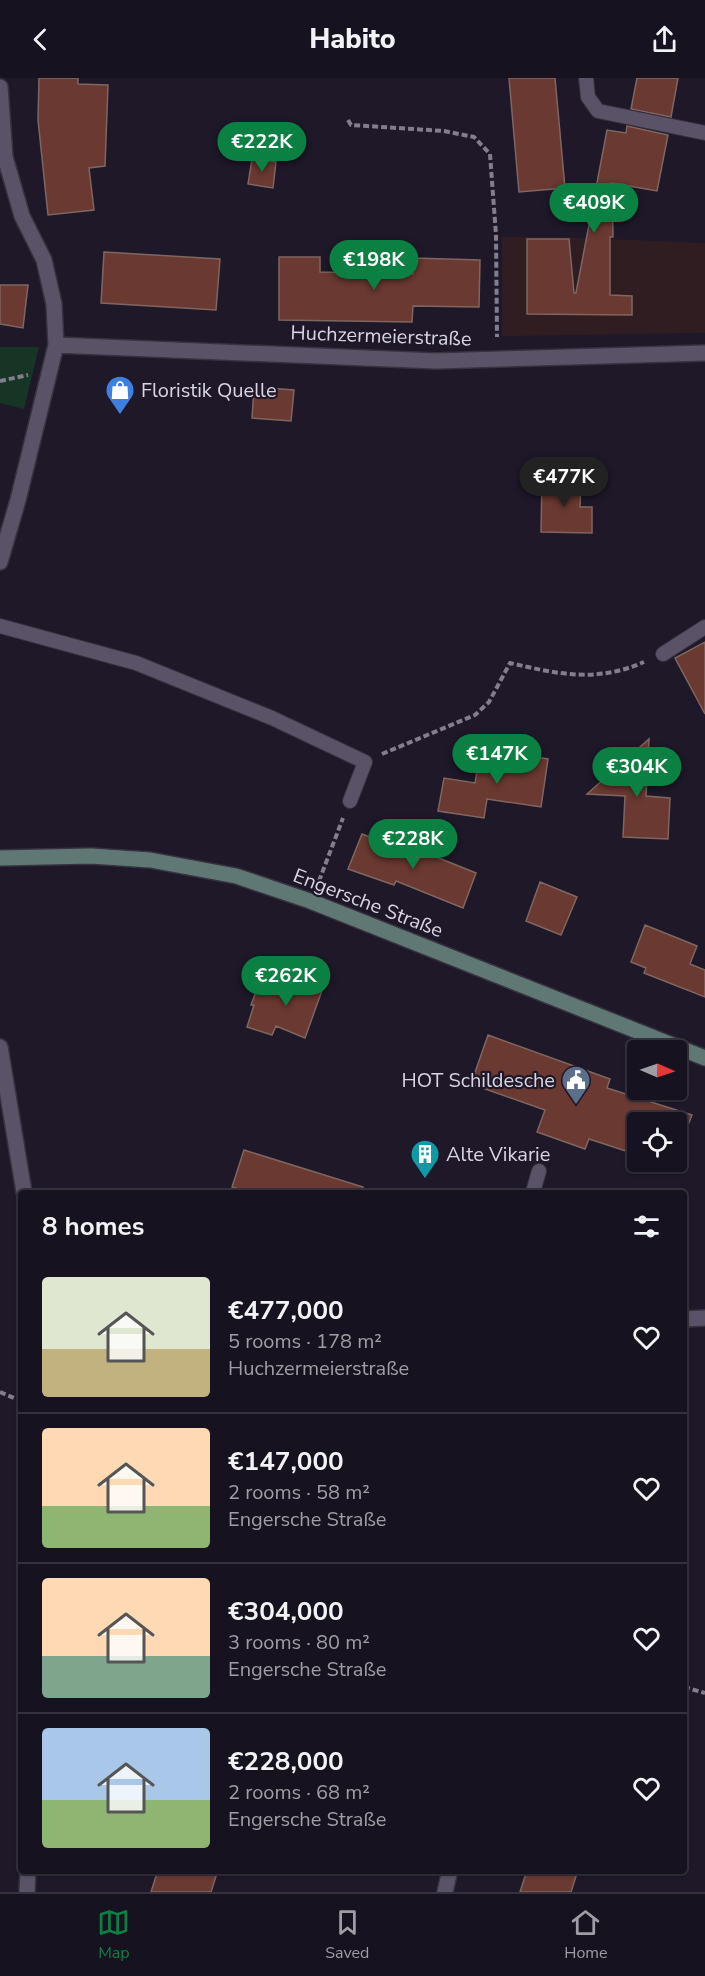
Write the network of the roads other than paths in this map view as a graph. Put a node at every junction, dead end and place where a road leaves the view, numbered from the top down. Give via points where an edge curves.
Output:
1 (586, 78) edge
2 (0, 87) edge
3 (705, 133) edge
4 (56, 345) junction
5 (705, 353) edge
6 (0, 562) edge
7 (0, 626) edge
8 (705, 627) edge
9 (663, 654) road end
10 (350, 801) road end
11 (0, 858) edge
12 (0, 1047) edge
13 (705, 1058) edge
14 (539, 1171) dead end
15 (24, 1190) edge
16 (534, 1190) edge
17 (705, 1318) edge
18 (687, 1319) edge
19 (28, 1874) edge
20 (449, 1874) edge
21 (27, 1892) edge
22 (445, 1892) edge

1 - 3 lane via 588,97 598,111
2 - 4 street via 5,158 22,216 44,260 54,304
4 - 5 street, Huchzermeierstraße via 436,361
4 - 6 street
7 - 10 lane via 136,663 272,718 366,762
8 - 9 lane
11 - 13 main road, Engersche Straße via 91,855 150,860 236,876 310,901
12 - 15 street
14 - 16 lane
17 - 18 street
19 - 21 street
20 - 22 street

